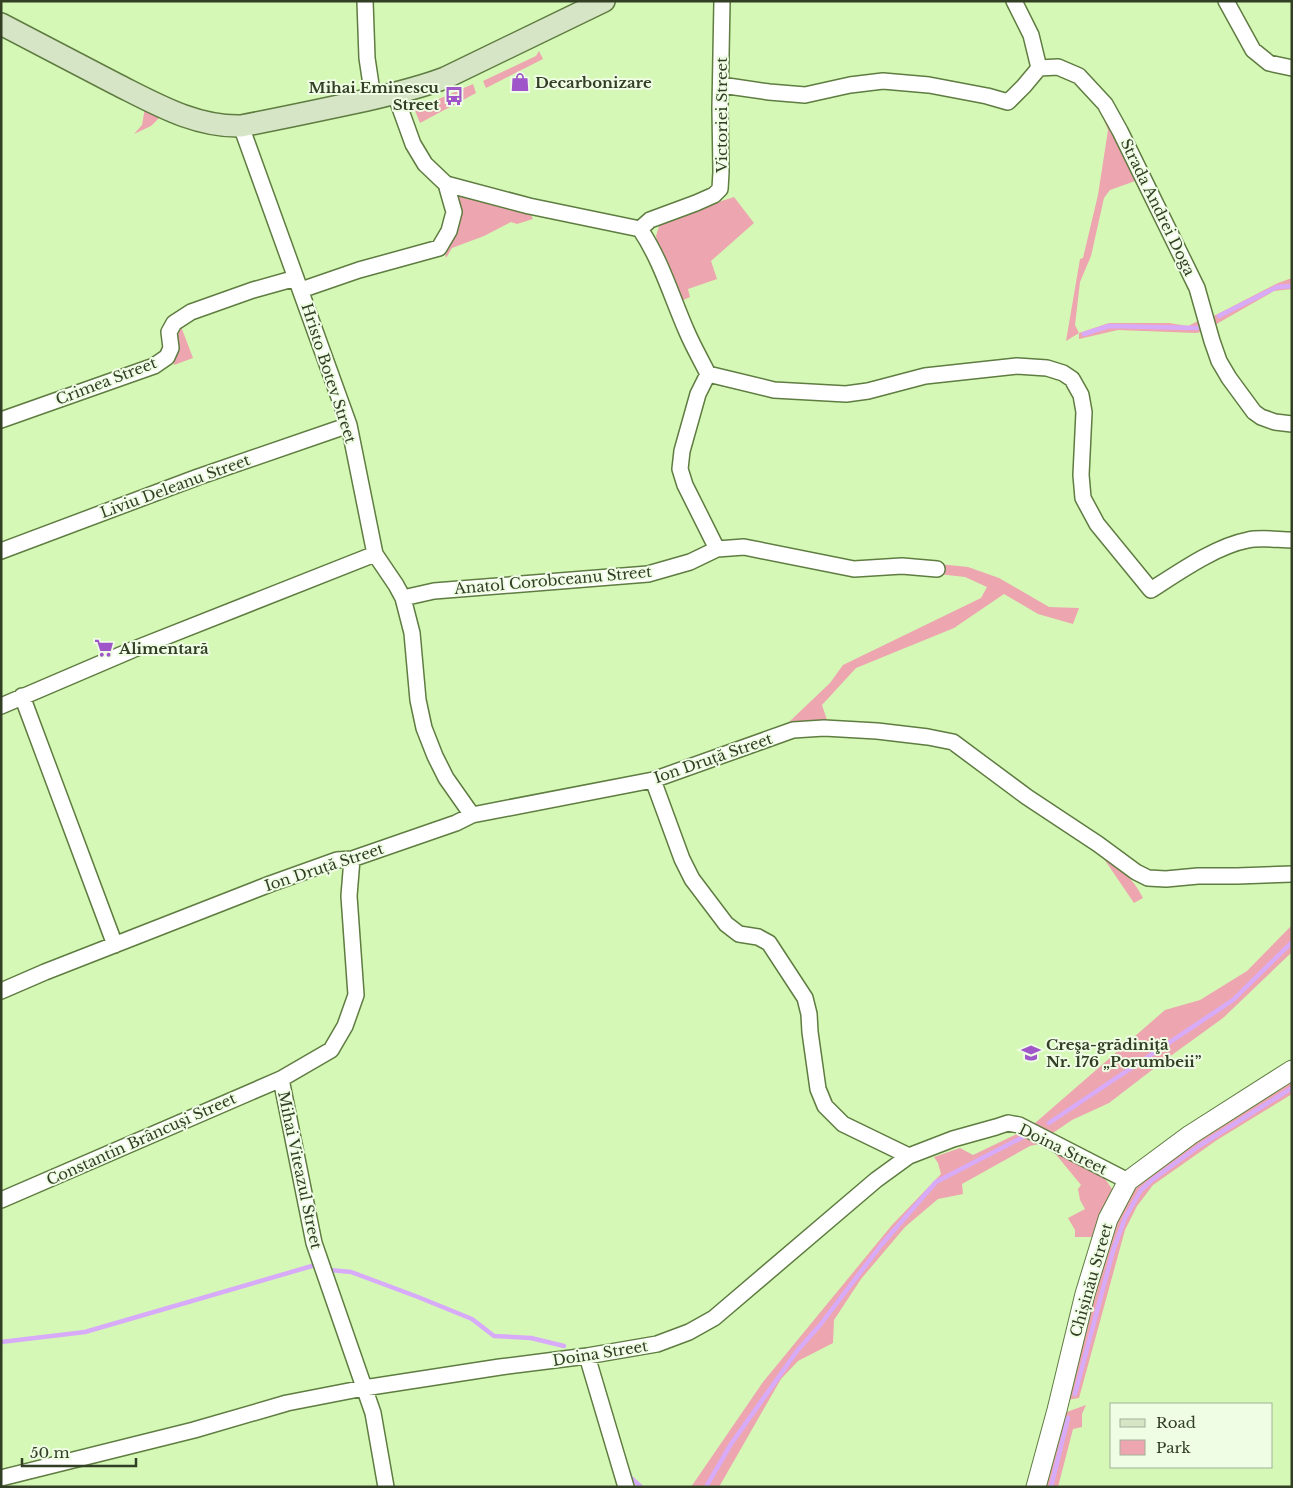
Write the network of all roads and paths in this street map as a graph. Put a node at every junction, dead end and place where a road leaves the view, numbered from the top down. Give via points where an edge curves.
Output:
1 (366, 1) edge
2 (604, 1) edge
3 (722, 1) edge
4 (1014, 1) edge
5 (1226, 1) edge
6 (1, 24) edge
7 (1039, 68) junction
8 (1292, 68) edge
9 (721, 85) junction
10 (395, 94) junction
11 (373, 98) junction
12 (241, 126) junction
13 (446, 184) junction
14 (640, 229) junction
15 (299, 284) junction
16 (708, 374) junction
17 (1, 420) edge
18 (1292, 424) edge
19 (349, 425) junction
20 (1292, 540) edge
21 (717, 549) junction
22 (1, 551) edge
23 (375, 554) junction
24 (937, 569) dead end
25 (403, 598) junction
26 (22, 696) junction
27 (1, 706) edge
28 (654, 780) junction
29 (472, 815) junction
30 (352, 859) junction
31 (1292, 874) edge
32 (115, 945) junction
33 (1, 991) edge
34 (1292, 1070) edge
35 (281, 1078) junction
36 (909, 1156) junction
37 (1128, 1181) junction
38 (1, 1200) edge
39 (587, 1356) junction
40 (364, 1388) junction
41 (1, 1478) edge
42 (386, 1487) edge
43 (626, 1487) edge
44 (1036, 1487) edge

1 - 11 street via 367,58
2 - 10 main road via 445,78
3 - 9 street, Victoriei Street
4 - 7 street via 1031,35
5 - 8 street via 1253,50 1269,63
6 - 12 main road via 174,112 208,124
7 - 9 street via 1008,102 929,85 883,81 805,95
7 - 18 street, Strada Andrei Doga via 1058,67 1079,76 1105,104 1197,288 1212,341 1228,378 1254,412 1275,422
9 - 14 street, Victoriei Street via 720,188 714,195 650,220
10 - 11 main road
10 - 13 street via 413,144 425,164
11 - 12 main road
12 - 15 street, Hristo Botev Street
13 - 14 street via 529,206
13 - 15 street, Crimea Street via 454,212 449,231 439,248
14 - 16 street via 647,238
15 - 17 street, Crimea Street via 253,290 191,312 174,323 169,332 171,348 167,357 154,366
15 - 19 street, Hristo Botev Street
16 - 20 street via 774,390 846,394 925,376 1017,366 1046,368 1072,379 1081,395 1084,412 1083,498 1097,524 1151,590 1218,550 1249,540
16 - 21 street via 698,394 680,469
19 - 22 street, Liviu Deleanu Street via 198,477
19 - 23 street, Hristo Botev Street
21 - 24 street, Anatol Corobceanu Street via 744,547 854,569 902,566
21 - 25 street, Anatol Corobceanu Street via 690,562 648,574 434,591
23 - 25 street, Hristo Botev Street
23 - 26 street
25 - 29 street, Hristo Botev Street via 412,633 424,728 446,778
26 - 27 street
26 - 32 street
28 - 29 street, Ion Druță Street
28 - 31 street, Ion Druță Street via 793,730 824,728 928,736 952,742 1148,878
28 - 36 street via 692,879 726,924 739,934 758,936 769,943 805,998 818,1089 825,1106 843,1124
29 - 30 street, Ion Druță Street
30 - 32 street, Ion Druță Street via 337,860 312,869
30 - 35 street, Mihai Viteazul Street via 349,896 356,995 345,1026 331,1050
32 - 33 street, Ion Druță Street
34 - 37 street, Chișinău Street via 1190,1135
35 - 38 street, Constantin Brâncuși Street
35 - 40 street, Mihai Viteazul Street via 314,1243
36 - 37 street, Doina Street via 1008,1124 1019,1125
36 - 39 street, Doina Street via 876,1180 714,1318 657,1344
37 - 44 street, Chișinău Street via 1108,1219 1085,1294
39 - 40 street, Doina Street
39 - 43 street
40 - 41 street, Doina Street via 287,1403 194,1430
40 - 42 street, Mihai Viteazul Street

